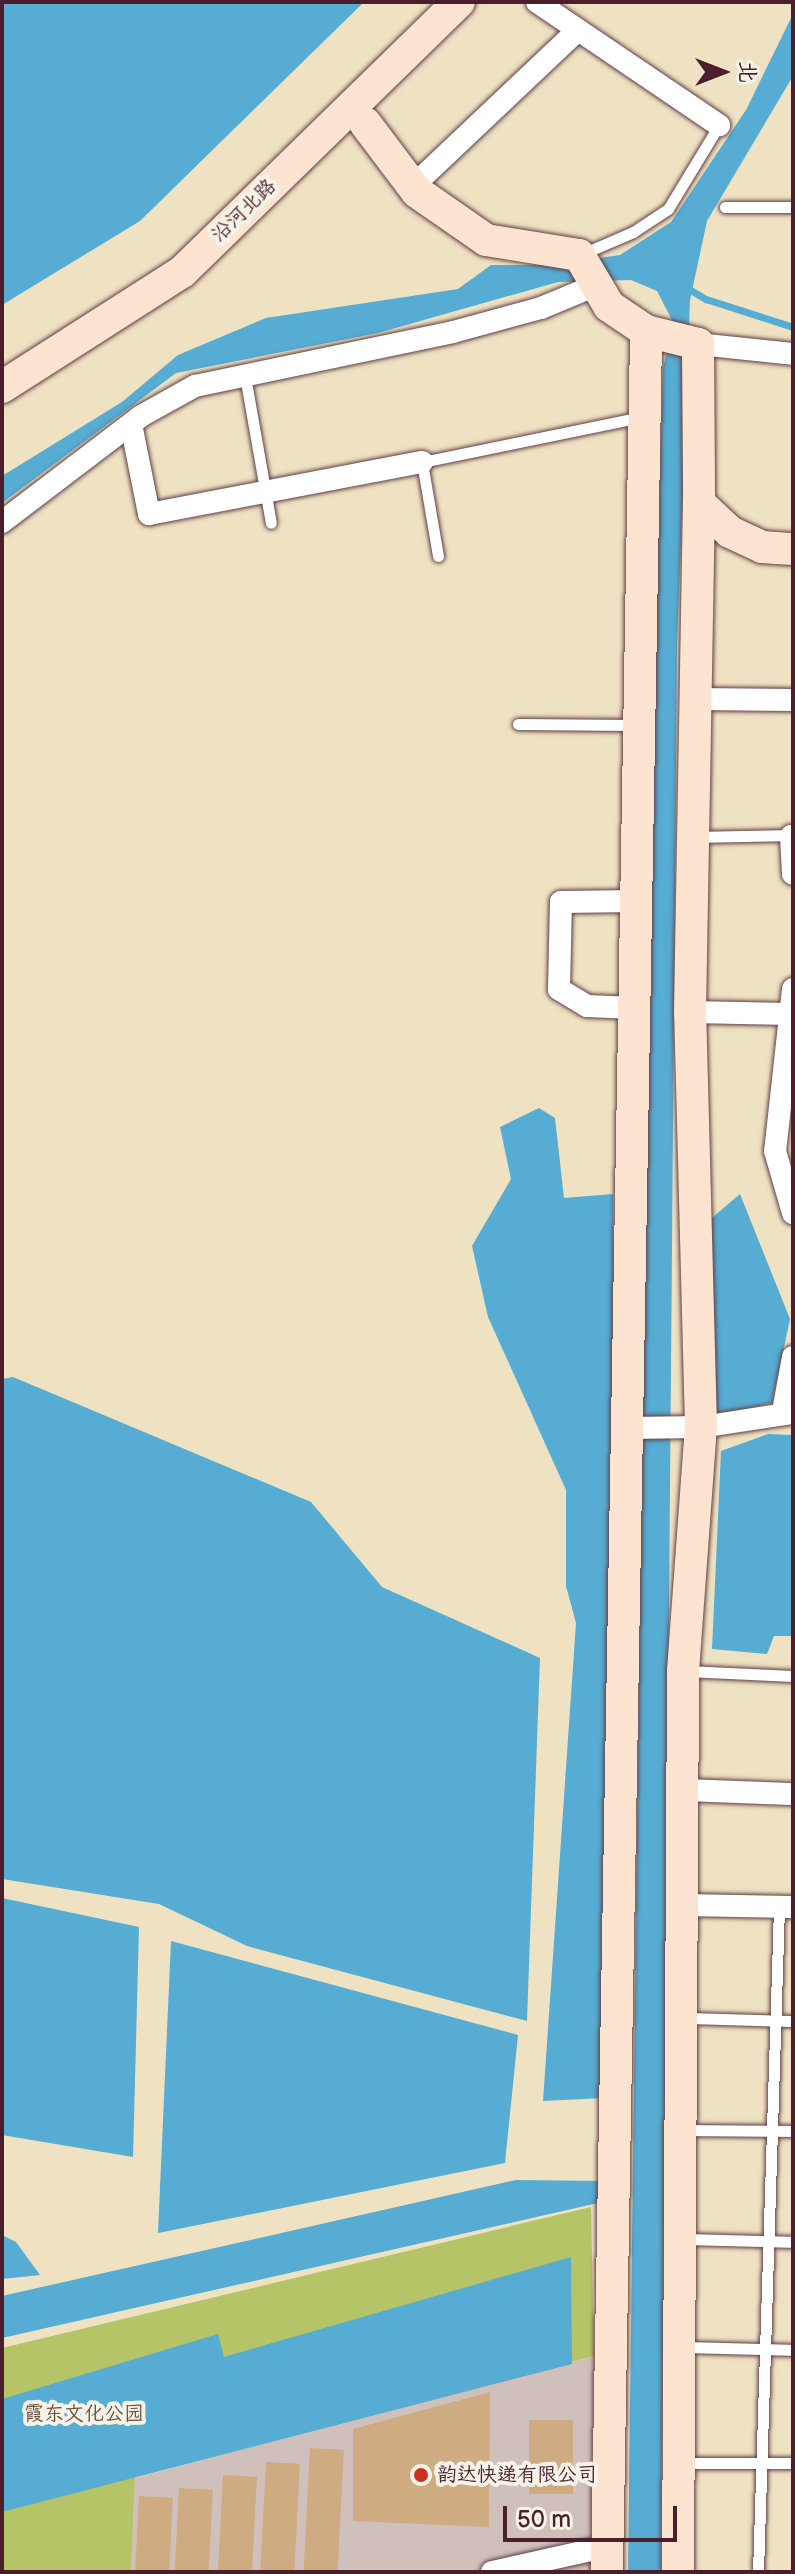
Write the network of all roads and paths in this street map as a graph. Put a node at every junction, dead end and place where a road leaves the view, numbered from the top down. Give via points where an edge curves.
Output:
1 (459, 2) edge
2 (537, 2) edge
3 (578, 30) junction
4 (365, 123) dead end
5 (719, 125) joint
6 (413, 186) junction
7 (725, 207) dead end
8 (793, 207) edge
9 (579, 255) junction
10 (594, 286) junction
11 (646, 331) junction
12 (698, 344) junction
13 (793, 354) edge
14 (245, 376) junction
15 (2, 387) edge
16 (644, 417) junction
17 (131, 424) junction
18 (422, 462) junction
19 (699, 503) junction
20 (2, 522) edge
21 (271, 523) dead end
22 (793, 549) edge
23 (438, 556) dead end
24 (696, 699) junction
25 (793, 700) edge
26 (518, 724) dead end
27 (640, 725) junction
28 (792, 836) edge
29 (693, 837) junction
30 (793, 874) edge
31 (637, 901) junction
32 (793, 989) edge
33 (635, 1008) junction
34 (690, 1012) junction
35 (791, 1014) edge
36 (793, 1213) edge
37 (793, 1357) edge
38 (788, 1412) edge
39 (701, 1427) junction
40 (628, 1428) junction
41 (683, 1671) junction
42 (793, 1676) edge
43 (682, 1790) junction
44 (793, 1794) edge
45 (682, 1905) junction
46 (786, 1907) edge
47 (681, 2017) junction
48 (775, 2021) junction
49 (793, 2021) edge
50 (683, 2130) junction
51 (772, 2131) junction
52 (793, 2131) edge
53 (680, 2239) junction
54 (768, 2241) junction
55 (793, 2242) edge
56 (680, 2347) junction
57 (765, 2349) junction
58 (793, 2350) edge
59 (679, 2463) junction
60 (761, 2463) junction
61 (793, 2463) edge
62 (608, 2559) edge
63 (492, 2572) edge
64 (678, 2572) edge
65 (758, 2572) edge

1 - 15 street, 沿河北路 via 182,272
2 - 3 street
3 - 5 street
3 - 6 street
4 - 6 street
5 - 9 lane via 668,209 633,232
6 - 9 street via 486,240
7 - 8 lane
9 - 10 street
10 - 11 street via 609,306
10 - 14 street via 541,308 453,332
11 - 12 street
11 - 16 street
12 - 13 street
12 - 19 street
14 - 17 street via 195,386
14 - 21 lane
16 - 18 lane
16 - 27 street
17 - 18 street via 149,514
17 - 20 street
18 - 23 lane
19 - 22 street via 730,532 762,547
19 - 24 street
24 - 25 street
24 - 29 street
26 - 27 lane
27 - 31 street
28 - 29 lane
28 - 30 street
29 - 34 street
31 - 33 street
31 - 33 street via 561,902 559,989 587,1006
32 - 35 street
33 - 40 street
34 - 35 street
34 - 39 street
35 - 36 street via 775,1151
37 - 38 street
38 - 39 street
39 - 40 street
39 - 41 street
40 - 62 street
41 - 42 lane
41 - 43 street
43 - 44 street
43 - 45 street
45 - 46 street
45 - 47 street
46 - 48 lane
47 - 48 lane
47 - 50 street
48 - 49 lane
48 - 51 lane
50 - 51 lane
50 - 53 street
51 - 52 lane
51 - 54 lane
53 - 54 lane
53 - 56 street
54 - 55 lane
54 - 57 lane
56 - 57 lane
56 - 59 street
57 - 58 lane
57 - 60 lane
59 - 60 lane
59 - 64 street
60 - 61 lane
60 - 65 lane
62 - 63 street

